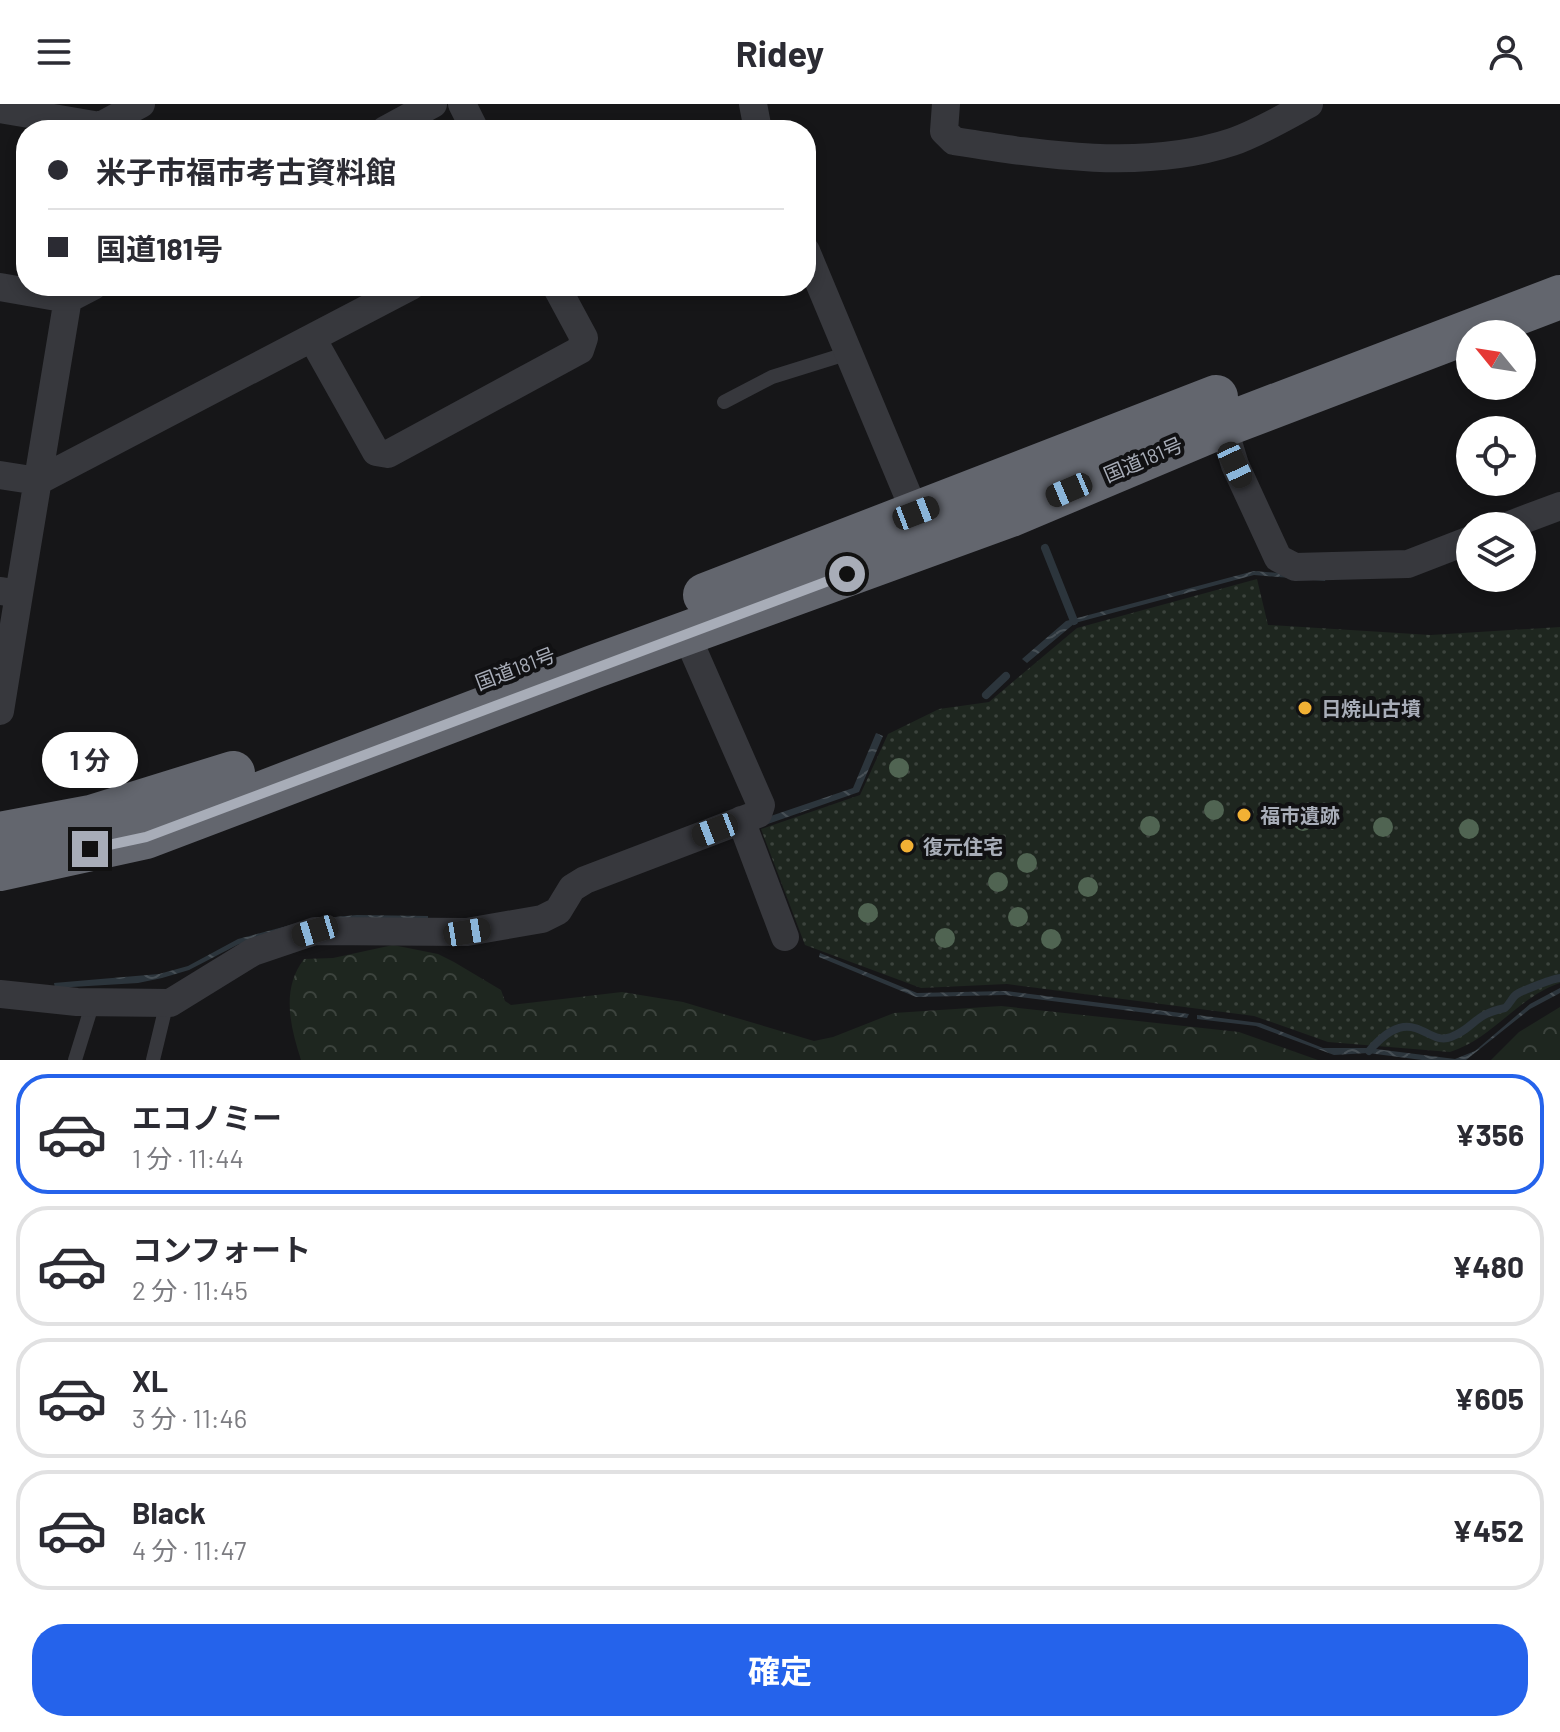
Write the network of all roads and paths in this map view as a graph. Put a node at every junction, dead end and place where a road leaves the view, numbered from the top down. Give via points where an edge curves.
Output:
1 (141, 104) edge
2 (433, 104) edge
3 (946, 104) edge
4 (1309, 104) edge
5 (0, 109) edge
6 (58, 120) edge
7 (114, 120) edge
8 (403, 120) edge
9 (1560, 268) edge
10 (816, 275) edge
11 (76, 296) edge
12 (392, 296) edge
13 (561, 296) edge
14 (1560, 297) edge
15 (312, 338) junction
16 (849, 353) junction
17 (724, 402) dead end
18 (1218, 412) junction
19 (0, 475) edge
20 (38, 481) junction
21 (1560, 506) edge
22 (1536, 515) edge
23 (922, 529) junction
24 (1456, 545) edge
25 (10, 592) edge
26 (686, 634) junction
27 (0, 711) edge
28 (741, 820) junction
29 (0, 834) edge
30 (0, 869) edge
31 (785, 937) dead end
32 (0, 994) edge
33 (93, 1002) junction
34 (167, 1002) junction
35 (75, 1060) edge
36 (153, 1060) edge

1 - 7 street
2 - 8 street
3 - 4 street via 944,131 954,141 1097,158 1168,155 1233,142
5 - 6 street
9 - 18 highway, 国道181号
10 - 16 street
11 - 20 street
12 - 15 street
13 - 15 street via 584,338 580,350 388,454 376,452
14 - 18 highway, 国道181号
15 - 20 street
16 - 17 lane via 772,377
16 - 23 street
18 - 23 highway, 国道181号
18 - 24 street via 1235,465 1278,558 1295,567 1408,564
19 - 20 street
20 - 25 street
21 - 22 street
23 - 26 highway, 国道181号
23 - 29 highway, 国道181号 via 201,785 91,817
25 - 27 street
26 - 28 street via 761,805 758,814
26 - 30 highway, 国道181号 via 146,837
28 - 31 street
28 - 34 street via 585,880 572,888 558,911 542,919 467,932 315,931 253,952
32 - 33 street
33 - 34 street
33 - 35 lane
34 - 36 lane

